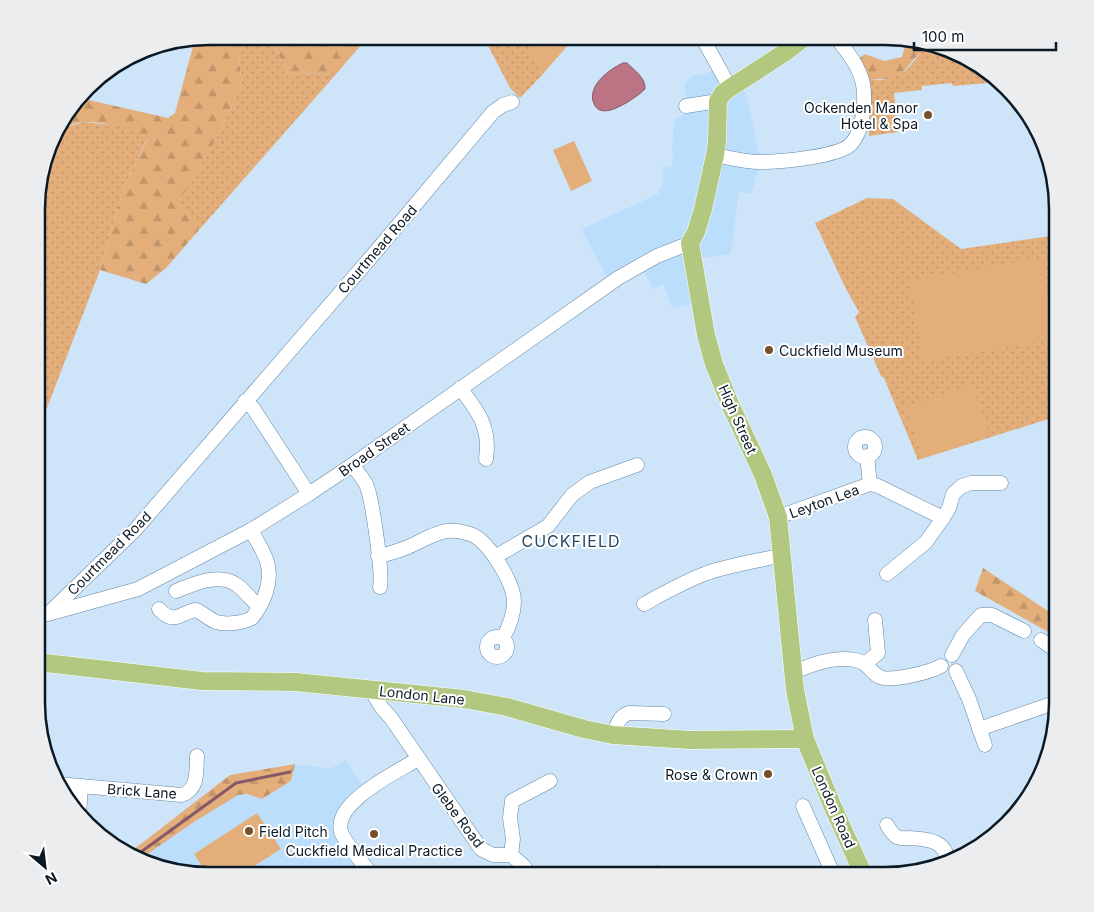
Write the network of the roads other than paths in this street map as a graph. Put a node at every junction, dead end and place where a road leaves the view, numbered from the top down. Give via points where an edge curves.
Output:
1 (707, 45) edge
2 (794, 45) edge
3 (841, 45) edge
4 (730, 88) junction
5 (718, 101) junction
6 (512, 102) dead end
7 (686, 106) dead end
8 (715, 155) junction
9 (690, 243) junction
10 (460, 388) junction
11 (245, 400) junction
12 (867, 456) dead end
13 (486, 459) dead end
14 (352, 465) junction
15 (637, 465) dead end
16 (1001, 483) dead end
17 (870, 484) junction
18 (309, 494) junction
19 (778, 517) junction
20 (943, 518) junction
21 (250, 530) junction
22 (782, 555) junction
23 (378, 556) junction
24 (495, 557) junction
25 (887, 574) dead end
26 (380, 587) dead end
27 (176, 591) dead end
28 (644, 604) dead end
29 (259, 607) junction
30 (159, 609) dead end
31 (45, 613) edge
32 (45, 614) edge
33 (875, 620) dead end
34 (1024, 631) dead end
35 (503, 638) dead end
36 (1041, 640) dead end
37 (1049, 646) edge
38 (952, 655) junction
39 (45, 663) edge
40 (866, 663) junction
41 (941, 666) junction
42 (956, 671) junction
43 (794, 672) junction
44 (371, 690) junction
45 (398, 691) junction
46 (1049, 705) edge
47 (664, 714) dead end
48 (391, 718) junction
49 (979, 729) junction
50 (613, 735) junction
51 (805, 739) junction
52 (985, 746) dead end
53 (197, 756) dead end
54 (418, 759) junction
55 (550, 781) dead end
56 (68, 785) edge
57 (82, 787) junction
58 (80, 804) edge
59 (803, 806) dead end
60 (888, 825) dead end
61 (948, 854) edge
62 (511, 856) junction
63 (366, 867) edge
64 (524, 867) edge
65 (830, 867) edge
66 (860, 867) edge

1 - 4 street
2 - 4 main road
3 - 8 street via 860,73 863,85 862,117 849,145 838,152 769,161
4 - 5 main road
5 - 7 street
5 - 8 main road
6 - 11 street, Courtmead Road via 494,112
8 - 9 main road via 703,209
9 - 10 street, Broad Street via 639,264
9 - 19 main road, High Street via 714,364
10 - 13 street via 483,422 488,447
10 - 14 street, Broad Street
11 - 18 street
11 - 31 street, Courtmead Road via 135,530
12 - 17 street, Leyton Lea
14 - 18 street, Broad Street
14 - 23 street via 366,483 370,496
15 - 24 street via 590,482 572,495 548,526
16 - 20 street via 962,486 953,494
17 - 19 street, Leyton Lea
17 - 20 street, Leyton Lea
18 - 21 street, Broad Street
19 - 22 main road, High Street
20 - 25 street via 926,542
21 - 29 street via 268,570 267,589
21 - 32 street, Broad Street via 138,589
22 - 28 street via 705,574
22 - 43 main road, High Street
23 - 24 street via 453,531 475,536
23 - 26 street
24 - 35 street via 513,597 512,615
27 - 29 street via 205,581 226,581 236,584
29 - 30 street via 247,621 230,623 216,622 196,610 176,617 167,616
33 - 40 street via 878,653
34 - 38 street via 992,615 980,615
36 - 37 street
38 - 41 street via 943,658
38 - 42 street via 959,660
39 - 44 main road, London Lane via 202,681 296,682
40 - 41 street via 880,677 887,678 919,674
40 - 43 street via 841,658 812,664
41 - 42 street via 947,673
42 - 49 street
43 - 51 main road, High Street
44 - 45 main road, London Lane
44 - 48 street, Glebe Road
45 - 48 street via 391,699
45 - 50 main road, London Lane via 498,705
46 - 49 street
47 - 50 street via 624,714
48 - 54 street, Glebe Road
49 - 52 street
50 - 51 main road, London Lane via 690,740
51 - 66 main road, London Road
53 - 57 street, Brick Lane via 194,786 182,795
54 - 62 street, Glebe Road via 481,849 493,855
54 - 63 street via 353,801 342,818 342,833
55 - 62 street via 512,801 510,818 514,839
56 - 57 street, Brick Lane
57 - 58 street
59 - 65 street
60 - 61 street via 891,833 899,838 927,840 943,846
62 - 64 street

